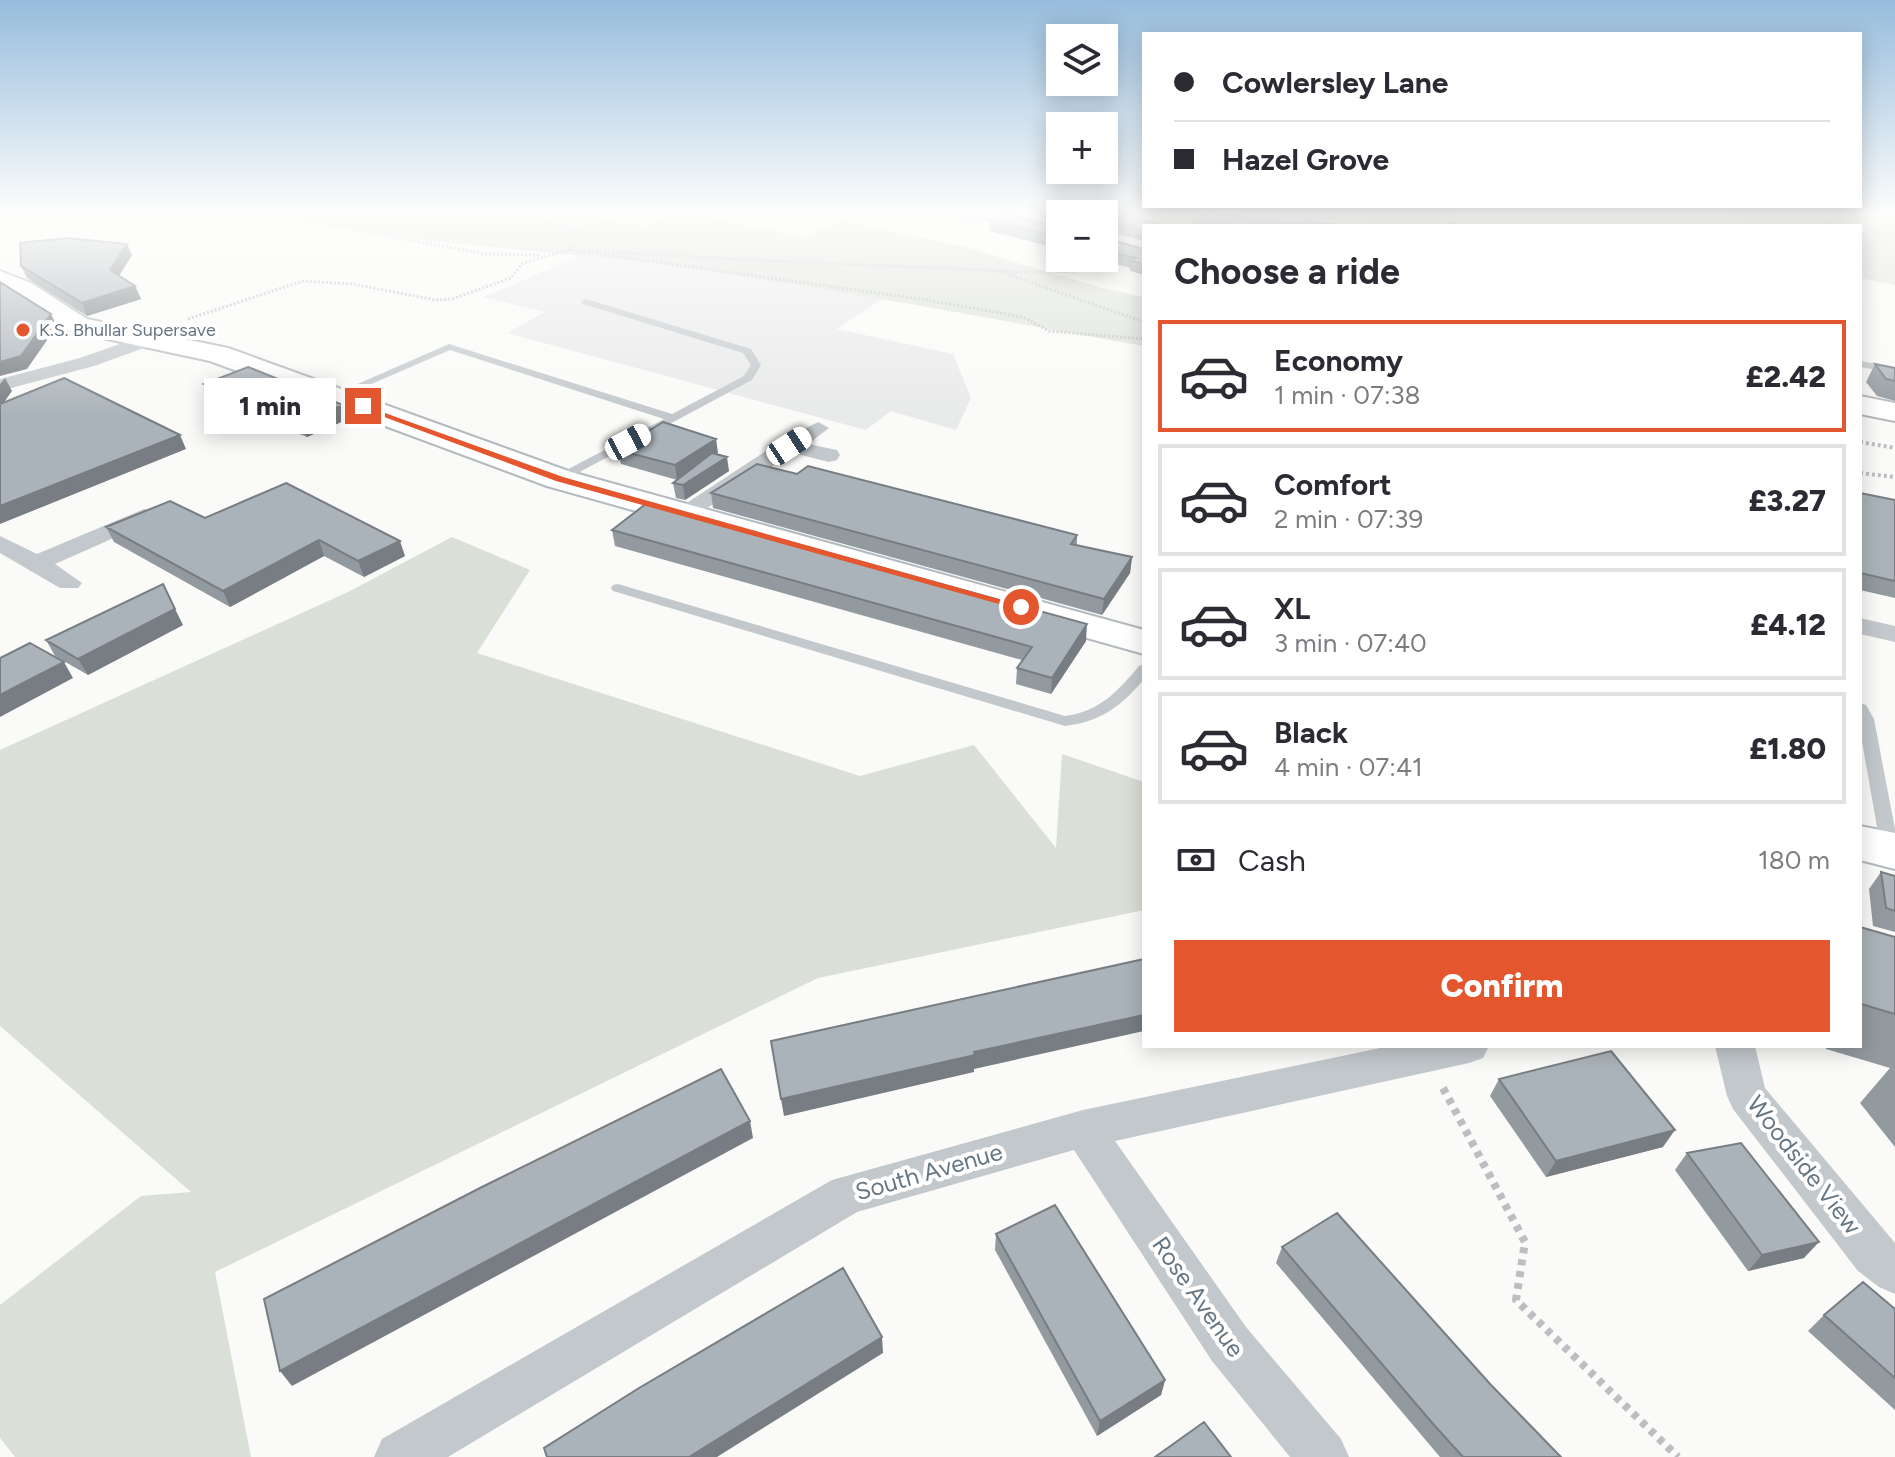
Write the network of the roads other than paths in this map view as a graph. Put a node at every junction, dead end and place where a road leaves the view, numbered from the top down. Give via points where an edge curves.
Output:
1 (7, 281) edge
2 (586, 302) dead end
3 (140, 339) junction
4 (1862, 364) edge
5 (1895, 370) edge
6 (0, 385) edge
7 (335, 396) junction
8 (1862, 405) edge
9 (1895, 412) edge
10 (673, 418) junction
11 (818, 428) dead end
12 (789, 446) junction
13 (829, 455) dead end
14 (559, 479) junction
15 (172, 504) edge
16 (685, 512) junction
17 (3, 549) edge
18 (34, 564) junction
19 (69, 583) dead end
20 (618, 588) dead end
21 (1862, 626) edge
22 (1895, 634) edge
23 (1142, 641) edge
24 (1142, 672) edge
25 (1862, 712) edge
26 (1882, 848) edge
27 (1459, 1048) edge
28 (1735, 1048) edge
29 (1083, 1129) junction
30 (1895, 1271) edge
31 (400, 1457) edge
32 (1323, 1457) edge

1 - 3 street via 79,325
2 - 10 lane via 747,351 756,365 748,378
3 - 6 street via 87,362
3 - 7 street via 218,354
4 - 5 lane
7 - 10 lane via 449,347
7 - 14 street
8 - 9 street
10 - 14 lane
11 - 12 street
12 - 13 street
12 - 16 street
14 - 16 street
15 - 18 street
16 - 23 street
17 - 18 street
18 - 19 street
20 - 24 lane via 1065,721 1083,721 1100,713 1122,697
21 - 22 street
25 - 26 lane
27 - 29 street, South Avenue
28 - 30 street, Woodside View via 1747,1096 1874,1255
29 - 31 street, South Avenue via 847,1194
29 - 32 street, Rose Avenue via 1229,1344

